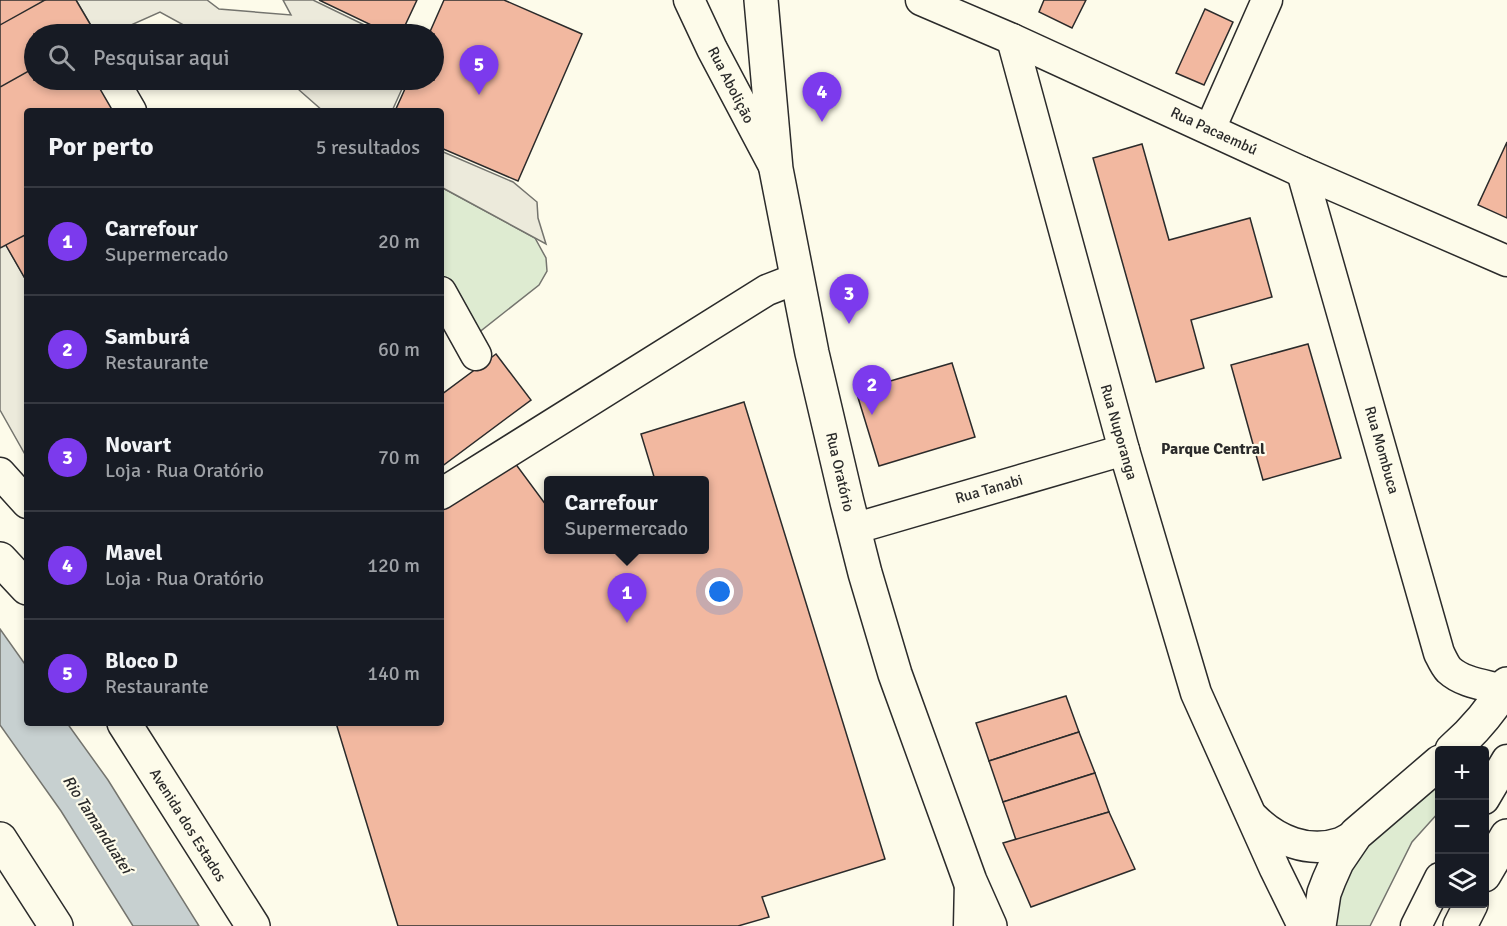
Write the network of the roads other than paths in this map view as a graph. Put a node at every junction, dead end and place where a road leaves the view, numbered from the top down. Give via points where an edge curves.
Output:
1 (689, 0) edge
2 (761, 0) edge
3 (921, 0) edge
4 (1267, 0) edge
5 (1012, 39) junction
6 (119, 90) edge
7 (129, 108) edge
8 (1210, 129) junction
9 (776, 169) junction
10 (1302, 172) junction
11 (1507, 261) edge
12 (798, 279) junction
13 (444, 297) edge
14 (476, 355) dead end
15 (1124, 450) junction
16 (0, 473) edge
17 (444, 492) edge
18 (24, 500) edge
19 (854, 529) junction
20 (0, 559) edge
21 (24, 585) edge
22 (1505, 687) edge
23 (126, 726) edge
24 (1457, 746) edge
25 (1507, 760) edge
26 (1435, 766) edge
27 (1489, 793) edge
28 (1251, 815) junction
29 (1356, 834) junction
30 (1507, 836) edge
31 (0, 839) edge
32 (1489, 868) edge
33 (970, 881) junction
34 (1435, 888) edge
35 (1469, 908) edge
36 (56, 926) edge
37 (253, 926) edge
38 (969, 926) edge
39 (990, 926) edge
40 (1303, 926) edge
41 (1320, 926) edge
42 (1416, 926) edge
43 (1460, 926) edge

1 - 9 street, Rua Abolição
2 - 9 main road, Rua Oratório
3 - 5 street, Rua Pacaembú
4 - 8 street
5 - 8 street, Rua Pacaembú
5 - 15 street, Rua Nuporanga
6 - 7 street
8 - 10 street, Rua Pacaembú
9 - 12 main road, Rua Oratório
10 - 11 street, Rua Pacaembú
10 - 22 street, Rua Mombuca via 1439,653 1456,675
12 - 17 street via 767,290
12 - 19 main road, Rua Oratório
13 - 14 street
15 - 19 street, Rua Tanabi
15 - 28 street, Rua Nuporanga via 1196,693
16 - 18 street
19 - 33 main road, Rua Oratório via 895,675
20 - 21 main road
22 - 24 main road via 1484,719
23 - 37 main road, Avenida dos Estados
25 - 27 street
26 - 29 main road
28 - 29 street, Rua Nuporanga via 1263,828 1293,843 1327,846
28 - 40 street, Rua Nuporanga
29 - 41 main road via 1329,880
30 - 32 main road
31 - 36 main road
33 - 38 street
33 - 39 main road, Rua Oratório
34 - 42 street
35 - 43 main road

